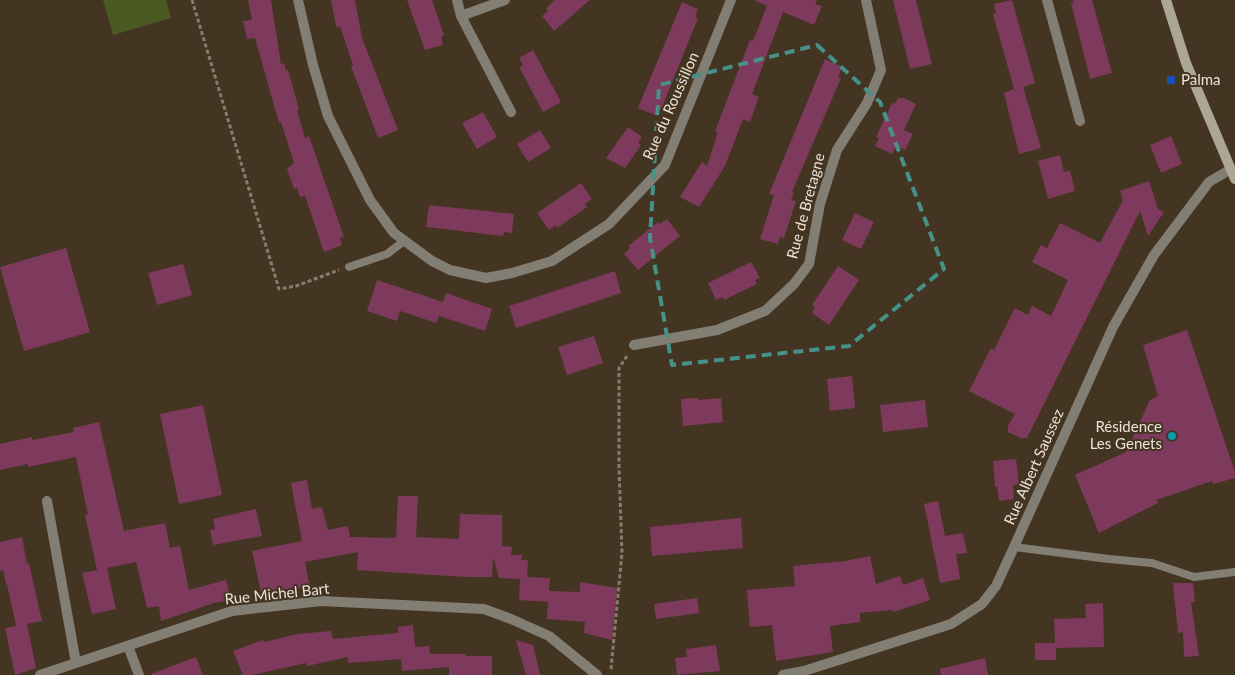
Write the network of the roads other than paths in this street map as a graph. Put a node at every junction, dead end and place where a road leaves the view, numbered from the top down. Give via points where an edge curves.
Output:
1 (298, 0) edge
2 (457, 0) edge
3 (505, 0) edge
4 (731, 0) edge
5 (866, 0) edge
6 (1047, 0) edge
7 (1166, 0) edge
8 (461, 16) junction
9 (511, 112) dead end
10 (1080, 121) dead end
11 (1233, 174) edge
12 (404, 242) junction
13 (349, 267) road end
14 (634, 345) road end
15 (47, 501) dead end
16 (1014, 547) junction
17 (1235, 572) edge
18 (128, 646) junction
19 (76, 663) junction
20 (40, 675) edge
21 (139, 675) edge
22 (597, 675) edge
23 (783, 675) edge

1 - 12 street, Rue du Roussillon via 328,116 370,200
2 - 8 street
3 - 8 street
4 - 12 street, Rue du Roussillon via 665,165 609,224 552,261 486,278 450,270
5 - 14 street, Rue de Bretagne via 881,70 868,103 837,150 820,204 808,264 794,284 765,311 717,330
6 - 10 street
7 - 11 main road via 1186,63
8 - 9 street
11 - 16 street, Rue Albert Saussez via 1209,182 1154,255 1113,328
12 - 13 lane via 387,254
15 - 19 street
16 - 17 lane via 1152,563 1194,577
16 - 23 street, Rue Albert Saussez via 996,586 982,604 951,624
18 - 19 street, Rue Michel Bart
18 - 21 street
18 - 22 street, Rue Michel Bart via 232,611 321,601 484,609 549,636
19 - 20 street, Rue Michel Bart

